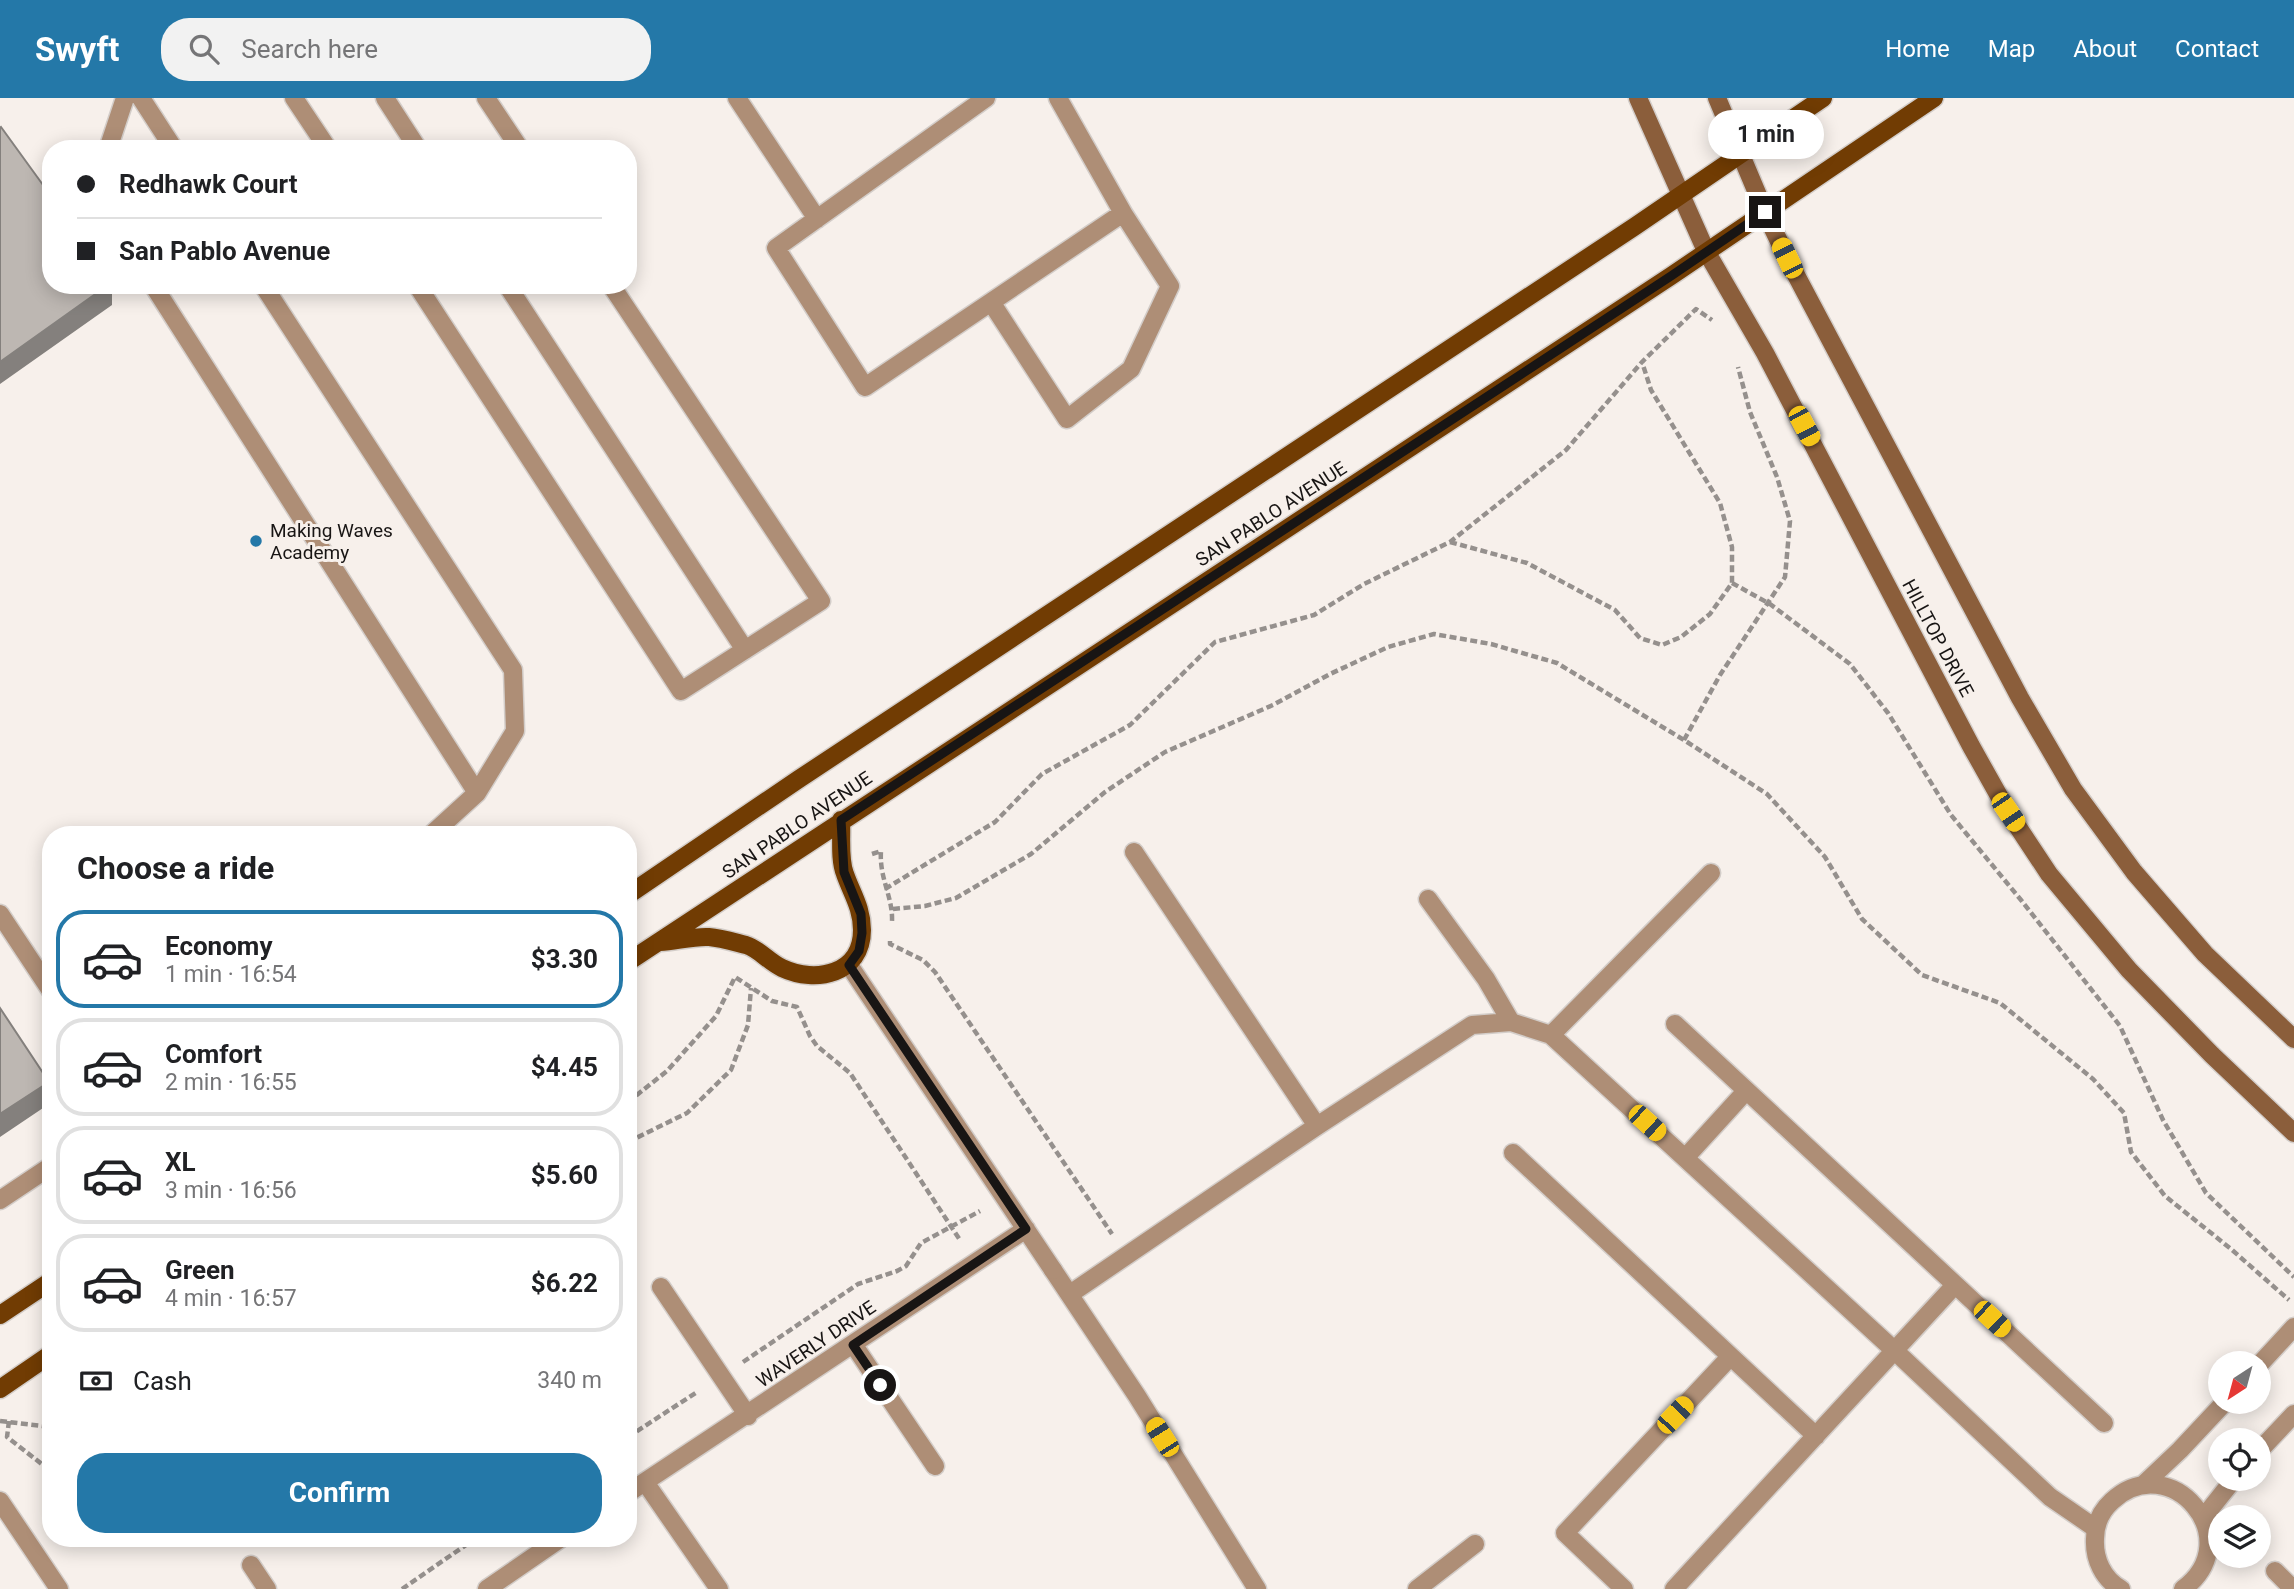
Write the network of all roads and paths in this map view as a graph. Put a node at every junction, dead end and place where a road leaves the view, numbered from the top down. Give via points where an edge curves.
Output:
1 (125, 98) edge
2 (141, 98) edge
3 (295, 98) edge
4 (385, 98) edge
5 (486, 98) edge
6 (737, 98) edge
7 (986, 98) edge
8 (1058, 98) edge
9 (1637, 98) edge
10 (1717, 98) edge
11 (1824, 98) edge
12 (1934, 98) edge
13 (111, 140) edge
14 (168, 140) edge
15 (322, 140) edge
16 (412, 140) edge
17 (514, 140) edge
18 (1741, 154) junction
19 (1681, 194) junction
20 (1765, 212) junction
21 (1123, 213) junction
22 (817, 219) junction
23 (1706, 251) junction
24 (159, 294) edge
25 (269, 294) edge
26 (423, 294) edge
27 (513, 294) edge
28 (617, 294) edge
29 (991, 302) junction
30 (1718, 330) dead end
31 (1642, 362) junction
32 (1738, 365) dead end
33 (1450, 542) junction
34 (1732, 583) junction
35 (1770, 604) junction
36 (745, 650) junction
37 (1684, 740) junction
38 (477, 793) junction
39 (841, 820) junction
40 (441, 826) edge
41 (1134, 852) dead end
42 (872, 854) dead end
43 (1712, 873) dead end
44 (637, 889) edge
45 (885, 889) junction
46 (1428, 899) dead end
47 (892, 909) junction
48 (0, 914) edge
49 (892, 926) dead end
50 (891, 935) dead end
51 (657, 943) junction
52 (637, 956) edge
53 (849, 965) junction
54 (42, 977) edge
55 (751, 987) junction
56 (1511, 1022) junction
57 (1675, 1024) dead end
58 (1551, 1035) junction
59 (2294, 1039) edge
60 (1746, 1091) junction
61 (637, 1095) edge
62 (1317, 1126) junction
63 (2294, 1133) edge
64 (637, 1138) edge
65 (1513, 1153) dead end
66 (1685, 1158) junction
67 (42, 1172) edge
68 (1004, 1196) junction
69 (0, 1200) edge
70 (951, 1226) junction
71 (1026, 1229) junction
72 (1126, 1255) junction
73 (975, 1264) junction
74 (2294, 1277) edge
75 (1955, 1285) junction
76 (42, 1287) edge
77 (661, 1287) dead end
78 (1070, 1294) junction
79 (2294, 1304) edge
80 (0, 1315) edge
81 (2294, 1327) edge
82 (853, 1345) junction
83 (1895, 1351) junction
84 (2272, 1351) edge
85 (1730, 1357) junction
86 (42, 1360) edge
87 (722, 1376) junction
88 (0, 1389) edge
89 (2214, 1414) edge
90 (2294, 1414) edge
91 (748, 1416) junction
92 (0, 1421) edge
93 (9, 1421) junction
94 (2104, 1423) dead end
95 (42, 1426) edge
96 (637, 1431) edge
97 (1816, 1436) junction
98 (2271, 1438) edge
99 (42, 1464) edge
100 (934, 1466) dead end
101 (645, 1482) junction
102 (2143, 1485) junction
103 (637, 1487) edge
104 (2224, 1491) edge
105 (0, 1501) edge
106 (2203, 1518) junction
107 (2095, 1528) junction
108 (1475, 1544) dead end
109 (463, 1547) edge
110 (533, 1547) edge
111 (251, 1565) dead end
112 (2275, 1571) dead end
113 (58, 1589) edge
114 (267, 1589) edge
115 (402, 1589) edge
116 (486, 1589) edge
117 (719, 1589) edge
118 (1257, 1589) edge
119 (1417, 1589) edge
120 (1624, 1589) edge
121 (1674, 1589) edge
122 (2120, 1589) edge
123 (2183, 1589) edge
124 (2293, 1589) edge

1 - 13 street
2 - 14 street
3 - 15 street
4 - 16 street
5 - 17 street
6 - 22 street
7 - 22 street
8 - 21 street
9 - 19 main road, HILLTOP DRIVE
10 - 18 main road
11 - 18 main road, SAN PABLO AVENUE
12 - 20 main road, SAN PABLO AVENUE
18 - 19 main road, SAN PABLO AVENUE
18 - 20 main road
19 - 23 main road, HILLTOP DRIVE
19 - 44 main road, SAN PABLO AVENUE
20 - 23 main road, SAN PABLO AVENUE
20 - 59 main road via 2020,698 2073,789 2134,872 2205,954
21 - 29 street
21 - 29 street via 1170,286 1131,369 1067,419
22 - 29 street via 776,248 865,387
23 - 39 main road, SAN PABLO AVENUE
23 - 63 main road, HILLTOP DRIVE via 1765,352 1971,746 2049,874 2129,970
24 - 38 street
25 - 38 street via 513,670 515,731
26 - 36 street via 681,691
27 - 36 street
28 - 36 street via 821,601
30 - 31 path via 1696,309
31 - 33 path via 1566,450
31 - 34 path via 1651,390 1720,503 1732,547
32 - 35 path via 1749,412 1790,521 1786,577
33 - 34 path via 1527,563 1615,610 1640,638 1662,645 1681,637 1710,614
33 - 45 path via 1364,584 1314,615 1215,642 1130,724 1042,775 995,822
34 - 35 path
35 - 37 path via 1720,676
35 - 74 path via 1850,664 1888,713 1951,815 2120,1026 2162,1120 2206,1193
37 - 47 path via 1557,663 1434,634 1388,647 1165,752 1105,792 1031,854 956,898
37 - 79 path via 1767,794 1825,857 1862,919 1922,975 2000,1003 2093,1079 2124,1113 2131,1152 2165,1196
38 - 40 street
39 - 51 main road, SAN PABLO AVENUE
39 - 53 main road via 844,872 861,914 859,951
41 - 62 street
42 - 45 path via 881,851
43 - 58 street
45 - 47 path
46 - 56 street
47 - 49 path
48 - 54 street
50 - 72 path via 890,944 923,960 935,972
51 - 52 main road, SAN PABLO AVENUE
51 - 53 main road via 708,937 750,946 782,968 817,975
53 - 68 street
55 - 61 path via 734,977 716,1016 667,1071
55 - 64 path via 748,1024 731,1070 687,1113
55 - 70 path via 772,1001 797,1007 810,1036 850,1073
56 - 58 street
56 - 62 street via 1472,1025
57 - 60 street
58 - 66 street
60 - 66 street
60 - 75 street
62 - 72 street
65 - 85 street
66 - 83 street
67 - 69 street
68 - 70 path
68 - 71 street
70 - 73 path
70 - 87 path via 921,1243 906,1266 858,1284
71 - 73 street, WAVERLY DRIVE
71 - 78 street
72 - 78 street
73 - 82 street, WAVERLY DRIVE
75 - 83 street
75 - 94 street
76 - 80 main road
77 - 87 street
78 - 118 street
81 - 84 street
82 - 91 street, WAVERLY DRIVE
82 - 100 street
83 - 97 street
83 - 107 street via 2050,1497
85 - 97 street
85 - 120 street via 1565,1533
86 - 88 main road
87 - 91 street
87 - 96 path
89 - 102 street
90 - 98 street
91 - 101 street, WAVERLY DRIVE
92 - 93 path
93 - 95 path
93 - 99 path via 7,1437
97 - 121 street
101 - 103 street, WAVERLY DRIVE
101 - 117 street
102 - 106 street via 2167,1486 2191,1500
102 - 107 street via 2121,1493 2104,1508
104 - 106 street
105 - 113 street
106 - 123 street via 2208,1539 2205,1561 2194,1581
107 - 122 street via 2094,1550 2101,1569
108 - 119 street
109 - 115 path
110 - 116 street
111 - 114 street
112 - 124 street

